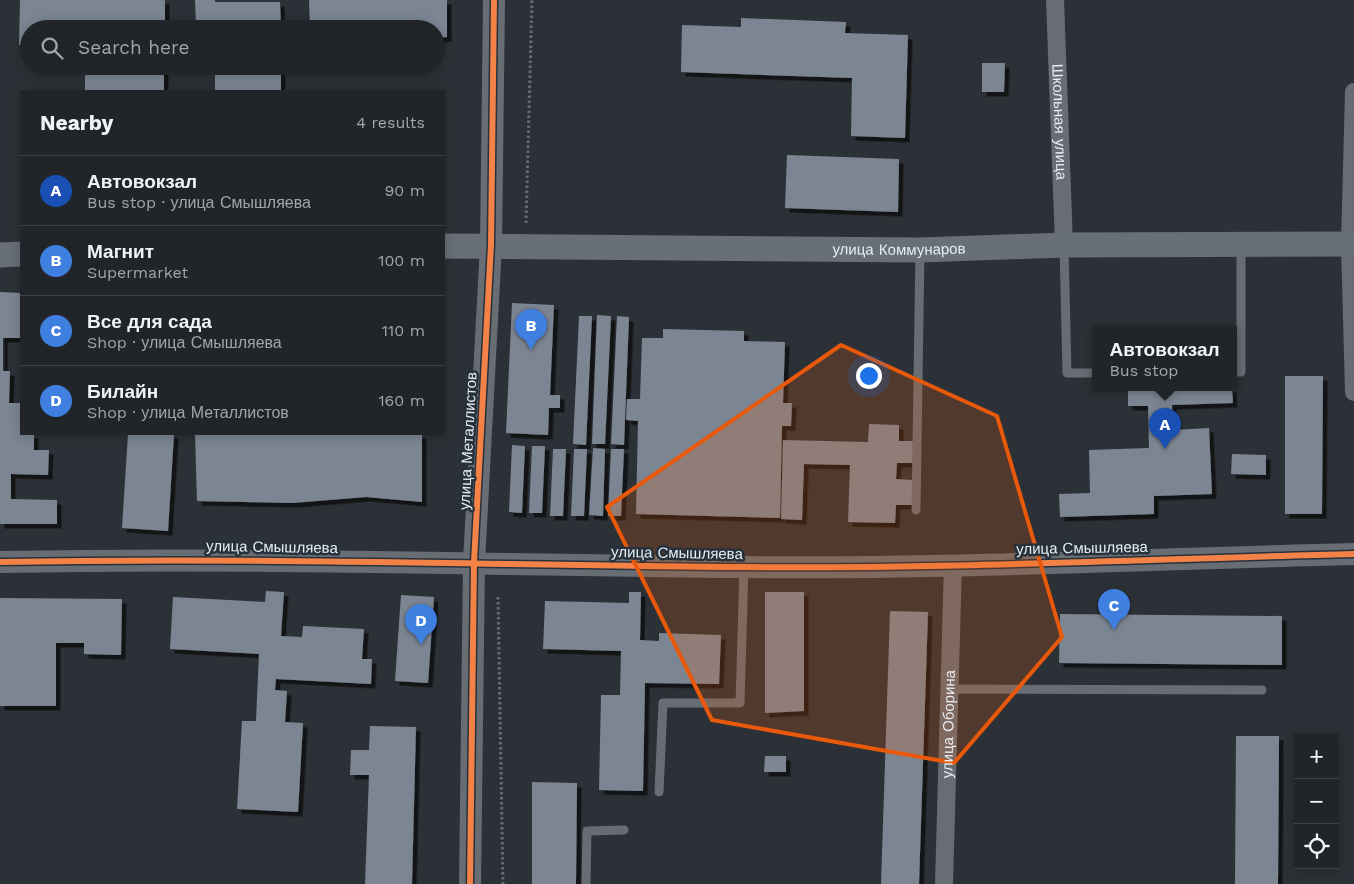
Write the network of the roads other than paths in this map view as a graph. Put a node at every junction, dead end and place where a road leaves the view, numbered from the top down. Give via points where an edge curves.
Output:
1 (494, 0) edge
2 (1054, 0) edge
3 (1354, 92) edge
4 (1242, 243) junction
5 (1352, 244) edge
6 (490, 245) junction
7 (1064, 245) junction
8 (445, 246) edge
9 (920, 250) junction
10 (20, 254) edge
11 (0, 255) edge
12 (1237, 372) edge
13 (1092, 373) edge
14 (1354, 392) edge
15 (916, 510) dead end
16 (1354, 554) edge
17 (0, 562) edge
18 (474, 562) junction
19 (953, 564) junction
20 (744, 567) junction
21 (950, 689) junction
22 (1262, 690) dead end
23 (659, 792) dead end
24 (624, 830) dead end
25 (470, 884) edge
26 (586, 884) edge
27 (944, 884) edge

1 - 6 street, улица Металлистов
2 - 7 street, Школьная улица
3 - 5 street
4 - 5 main road, улица Коммунаров
4 - 7 main road, улица Коммунаров
4 - 12 lane via 1241,372
5 - 14 street
6 - 8 main road, улица Коммунаров
6 - 9 main road, улица Коммунаров
6 - 18 street, улица Металлистов
7 - 9 main road, улица Коммунаров
7 - 13 lane via 1067,374
9 - 15 lane
10 - 11 main road
16 - 19 street, улица Смышляева
17 - 18 street, улица Смышляева via 149,559
18 - 20 street, улица Смышляева
18 - 25 street, улица Металлистов
19 - 20 street, улица Смышляева
19 - 21 street, улица Оборина
20 - 23 lane via 740,703 663,703
21 - 22 lane
21 - 27 street, улица Оборина
24 - 26 lane via 587,831

